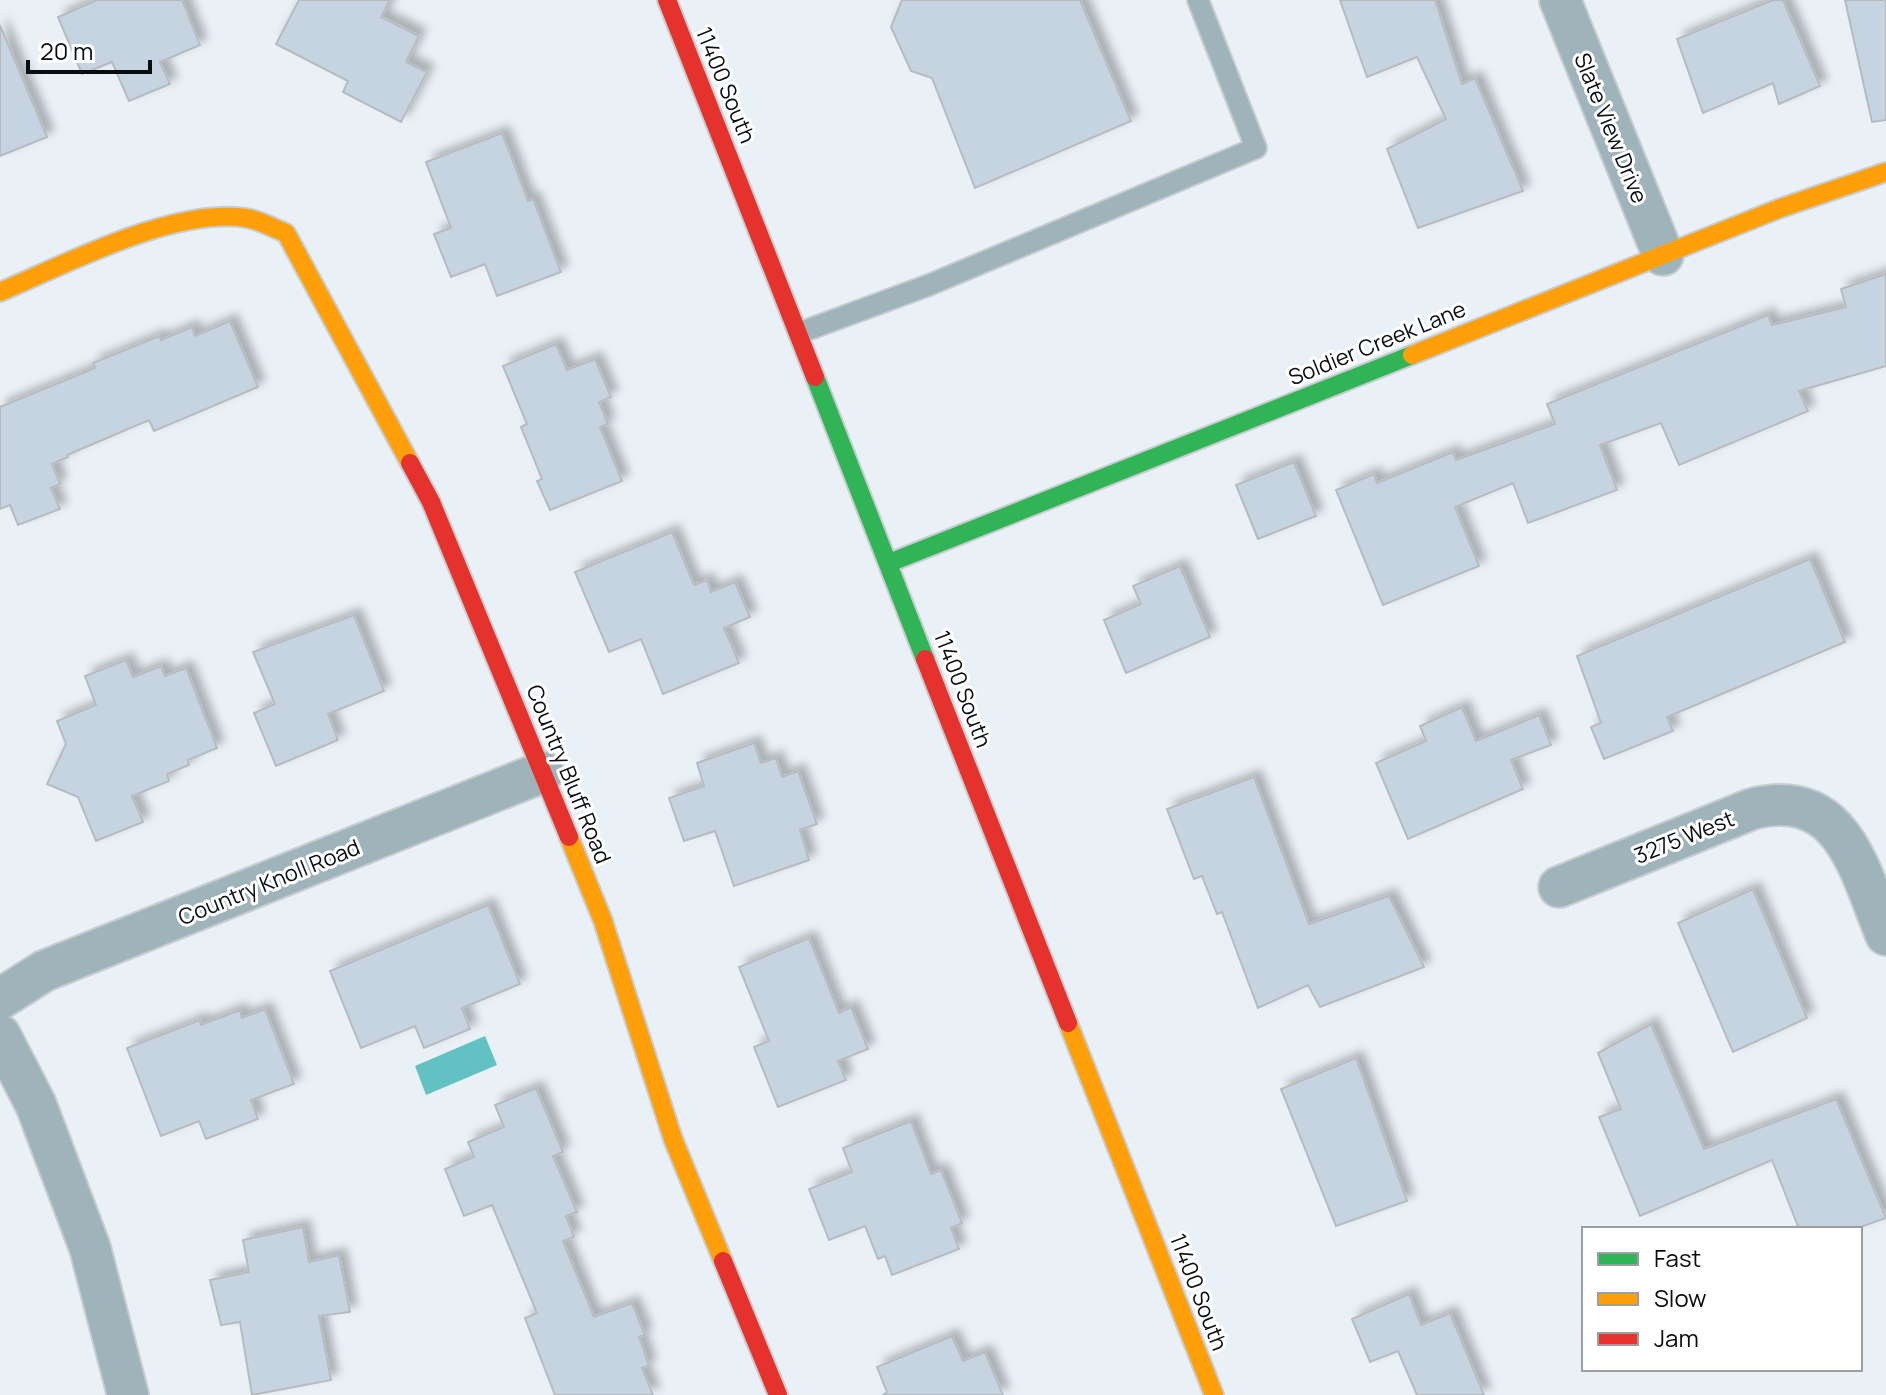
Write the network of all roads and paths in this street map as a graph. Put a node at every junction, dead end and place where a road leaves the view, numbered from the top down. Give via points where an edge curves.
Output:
1 (667, 0) edge
2 (1198, 0) edge
3 (1560, 0) edge
4 (1886, 172) edge
5 (1663, 255) junction
6 (0, 292) edge
7 (799, 333) junction
8 (889, 563) junction
9 (543, 772) junction
10 (1559, 887) dead end
11 (1886, 935) edge
12 (0, 999) edge
13 (0, 1035) edge
14 (128, 1395) edge
15 (778, 1395) edge
16 (1214, 1395) edge

1 - 7 street, 11400 South
2 - 7 lane via 1256,148 929,285
3 - 5 street, Slate View Drive
4 - 5 street, Soldier Creek Lane
5 - 8 street, Soldier Creek Lane
6 - 9 street, Country Bluff Road via 145,232 207,218 244,218 286,233 431,502
7 - 8 street, 11400 South
8 - 16 street, 11400 South
9 - 12 street, Country Knoll Road via 44,971
9 - 15 street, Country Bluff Road via 603,921 673,1139
10 - 11 street, 3275 West via 1752,809 1791,805 1811,810 1842,835
13 - 14 street via 36,1105 90,1248

